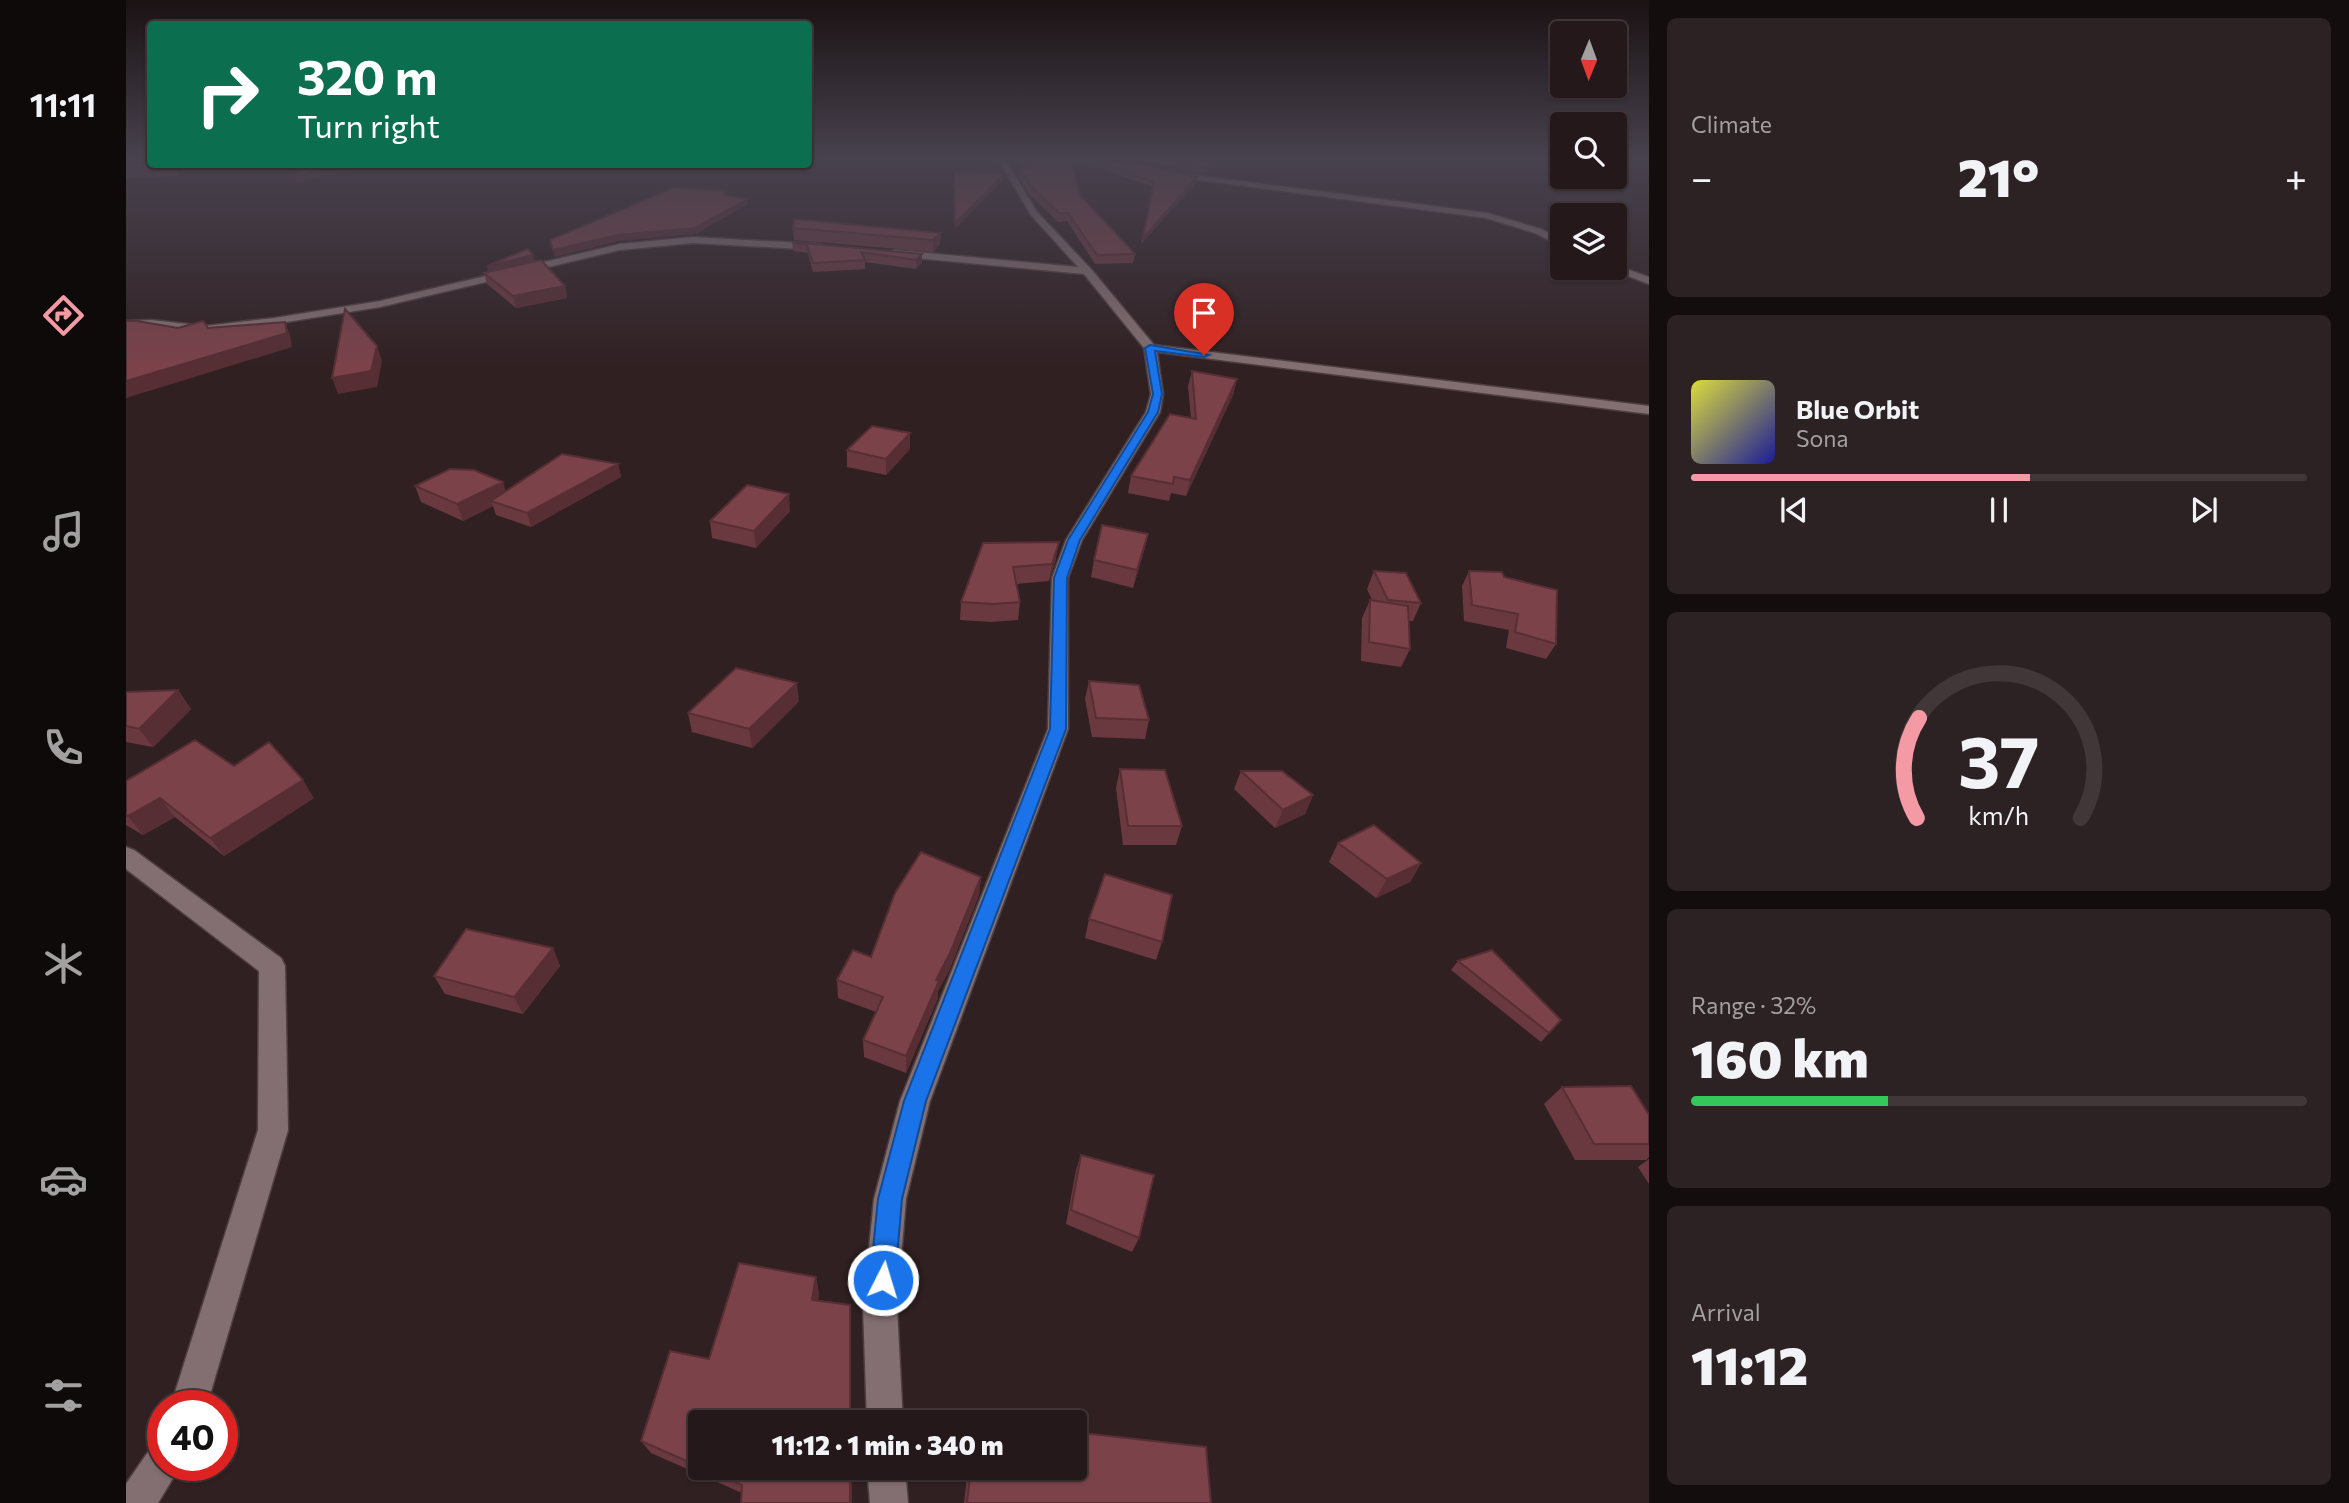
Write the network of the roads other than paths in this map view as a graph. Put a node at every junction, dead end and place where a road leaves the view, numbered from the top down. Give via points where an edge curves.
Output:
1 (1046, 226) edge
2 (1521, 226) edge
3 (1550, 237) edge
4 (836, 248) edge
5 (889, 253) edge
6 (1087, 271) junction
7 (1627, 273) edge
8 (1649, 281) edge
9 (126, 324) edge
10 (1150, 348) junction
11 (1649, 411) edge
12 (126, 856) edge
13 (194, 1390) edge
14 (884, 1410) edge
15 (887, 1480) edge
16 (150, 1481) edge
17 (136, 1503) edge
18 (889, 1503) edge

1 - 6 street
2 - 3 street
4 - 9 street via 693,240 620,247 380,304 274,321 206,329
5 - 6 street
6 - 10 street
7 - 8 street
10 - 11 street
10 - 14 street via 1157,394 1153,412 1074,540 1060,578 1058,729 915,1101 890,1199 880,1307
12 - 13 street via 272,965 273,1130
15 - 18 street
16 - 17 street

